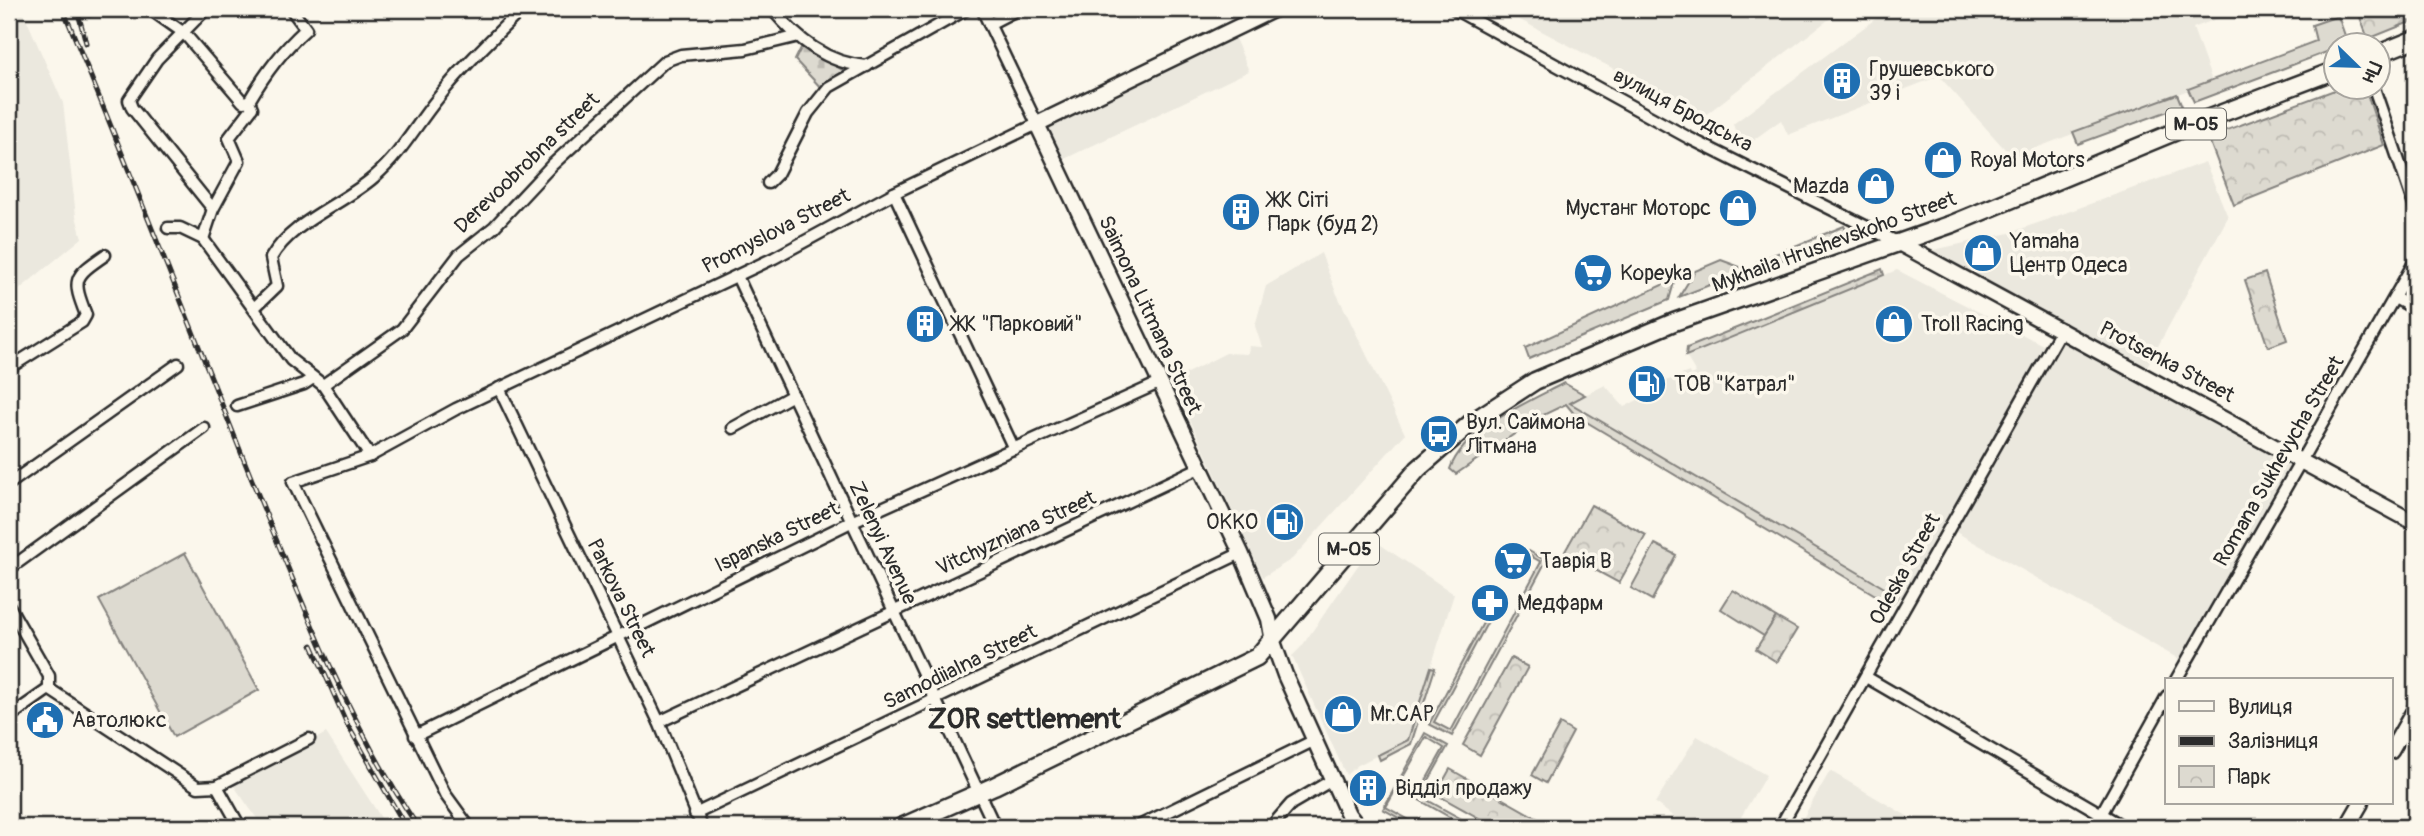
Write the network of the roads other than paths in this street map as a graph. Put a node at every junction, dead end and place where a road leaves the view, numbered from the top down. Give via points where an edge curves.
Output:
1 (150, 9) edge
2 (206, 9) edge
3 (291, 9) edge
4 (522, 9) edge
5 (772, 9) edge
6 (967, 9) edge
7 (982, 9) edge
8 (1018, 9) edge
9 (1275, 9) edge
10 (1454, 9) edge
11 (989, 24) junction
12 (184, 33) junction
13 (795, 37) junction
14 (2415, 39) edge
15 (2392, 48) edge
16 (867, 66) junction
17 (2322, 76) edge
18 (249, 101) junction
19 (2379, 102) edge
20 (1037, 124) junction
21 (768, 183) dead end
22 (894, 193) junction
23 (2415, 208) edge
24 (213, 209) junction
25 (167, 228) dead end
26 (203, 239) junction
27 (1897, 242) junction
28 (105, 255) dead end
29 (2415, 261) edge
30 (737, 275) junction
31 (2395, 298) junction
32 (254, 308) junction
33 (2415, 309) edge
34 (2062, 329) junction
35 (178, 364) dead end
36 (9, 368) edge
37 (313, 378) junction
38 (1159, 383) junction
39 (323, 385) junction
40 (499, 388) junction
41 (793, 395) junction
42 (237, 406) dead end
43 (204, 428) dead end
44 (733, 428) dead end
45 (1014, 449) junction
46 (370, 456) junction
47 (2302, 459) junction
48 (1199, 468) junction
49 (9, 484) edge
50 (2415, 521) edge
51 (851, 522) junction
52 (1241, 553) junction
53 (9, 569) edge
54 (9, 606) edge
55 (894, 613) junction
56 (619, 636) junction
57 (1273, 642) junction
58 (1866, 677) junction
59 (2177, 678) edge
60 (49, 689) junction
61 (935, 700) junction
62 (2165, 700) edge
63 (2415, 709) edge
64 (9, 716) edge
65 (659, 722) junction
66 (415, 736) junction
67 (309, 739) dead end
68 (1315, 740) junction
69 (2392, 749) edge
70 (1332, 780) junction
71 (217, 786) junction
72 (978, 793) junction
73 (2360, 804) edge
74 (2101, 813) junction
75 (695, 814) junction
76 (240, 827) edge
77 (469, 827) edge
78 (702, 827) edge
79 (901, 827) edge
80 (995, 827) edge
81 (1137, 827) edge
82 (1271, 827) edge
83 (1358, 827) edge
84 (1780, 827) edge
85 (2094, 827) edge
86 (2124, 827) edge
87 (2347, 827) edge

1 - 12 street
2 - 12 street
3 - 18 street via 306,29 279,54
4 - 32 street via 468,61 414,135 374,177 284,239 271,258 277,286
5 - 13 street
6 - 16 street
7 - 11 street, Saimona Litmana Street
8 - 11 street
9 - 20 street, Promyslova Street
10 - 27 street, вулиця Бродська via 1689,138
11 - 20 street, Saimona Litmana Street
12 - 18 street via 243,102
12 - 24 street via 158,59 129,100
13 - 16 street via 847,65
13 - 39 street, Derevoobrobna street via 665,61 593,126 494,227 459,255 402,329
14 - 15 main road
16 - 21 street via 829,87 808,113
17 - 27 main road, Mykhaila Hrushevskoho Street / М-05
18 - 24 street via 252,108 229,138 239,162
19 - 23 street
20 - 22 street, Promyslova Street
20 - 38 street, Saimona Litmana Street
22 - 30 street, Promyslova Street
22 - 45 street
24 - 26 street
25 - 26 street via 180,228
26 - 32 street
27 - 34 street, Protsenka Street
27 - 57 main road, Mykhaila Hrushevskoho Street / М-05 via 1593,354 1498,404 1453,437 1401,486
28 - 36 street via 83,270 76,281 84,320
29 - 31 street, Romana Sukhevycha Street
30 - 40 street, Promyslova Street
30 - 41 street, Zelenyi Avenue
31 - 33 street
31 - 47 street, Romana Sukhevycha Street
32 - 37 street via 291,360
34 - 47 street, Protsenka Street
34 - 58 street, Odeska Street
35 - 49 street
37 - 39 street
37 - 42 street
38 - 45 street, Ispanska Street
38 - 48 street, Saimona Litmana Street
39 - 46 street
40 - 46 street, Promyslova Street
40 - 56 street, Parkova Street
41 - 44 street
41 - 51 street, Zelenyi Avenue
43 - 53 street
45 - 51 street, Ispanska Street
46 - 66 street, Promyslova Street via 293,482
47 - 50 street, Protsenka Street
47 - 59 street, Romana Sukhevycha Street
48 - 52 street, Saimona Litmana Street
48 - 55 street, Vitchyzniana Street
51 - 55 street, Zelenyi Avenue
51 - 56 street, Ispanska Street
52 - 57 street, Saimona Litmana Street via 1269,620
52 - 61 street, Samodiialna Street
54 - 60 street via 49,676
55 - 61 street, Zelenyi Avenue
55 - 65 street, Vitchyzniana Street
56 - 65 street, Parkova Street
56 - 66 street, Ispanska Street
57 - 68 street, Saimona Litmana Street
57 - 72 main road, Mykhaila Hrushevskoho Street / М-05 via 1241,668
58 - 74 street
58 - 84 street, Odeska Street
60 - 64 street
60 - 71 street via 198,787
61 - 72 street, Zelenyi Avenue
61 - 75 street, Samodiialna Street
62 - 74 street
63 - 69 street
65 - 75 street, Parkova Street
66 - 77 street via 445,794
67 - 71 street
68 - 70 street, Saimona Litmana Street
68 - 81 street
70 - 82 street via 1292,804
70 - 83 street, Saimona Litmana Street
71 - 76 street
72 - 79 main road, Mykhaila Hrushevskoho Street / М-05
72 - 80 street, Zelenyi Avenue
73 - 87 street
74 - 85 street
74 - 86 street
75 - 78 street, Parkova Street

